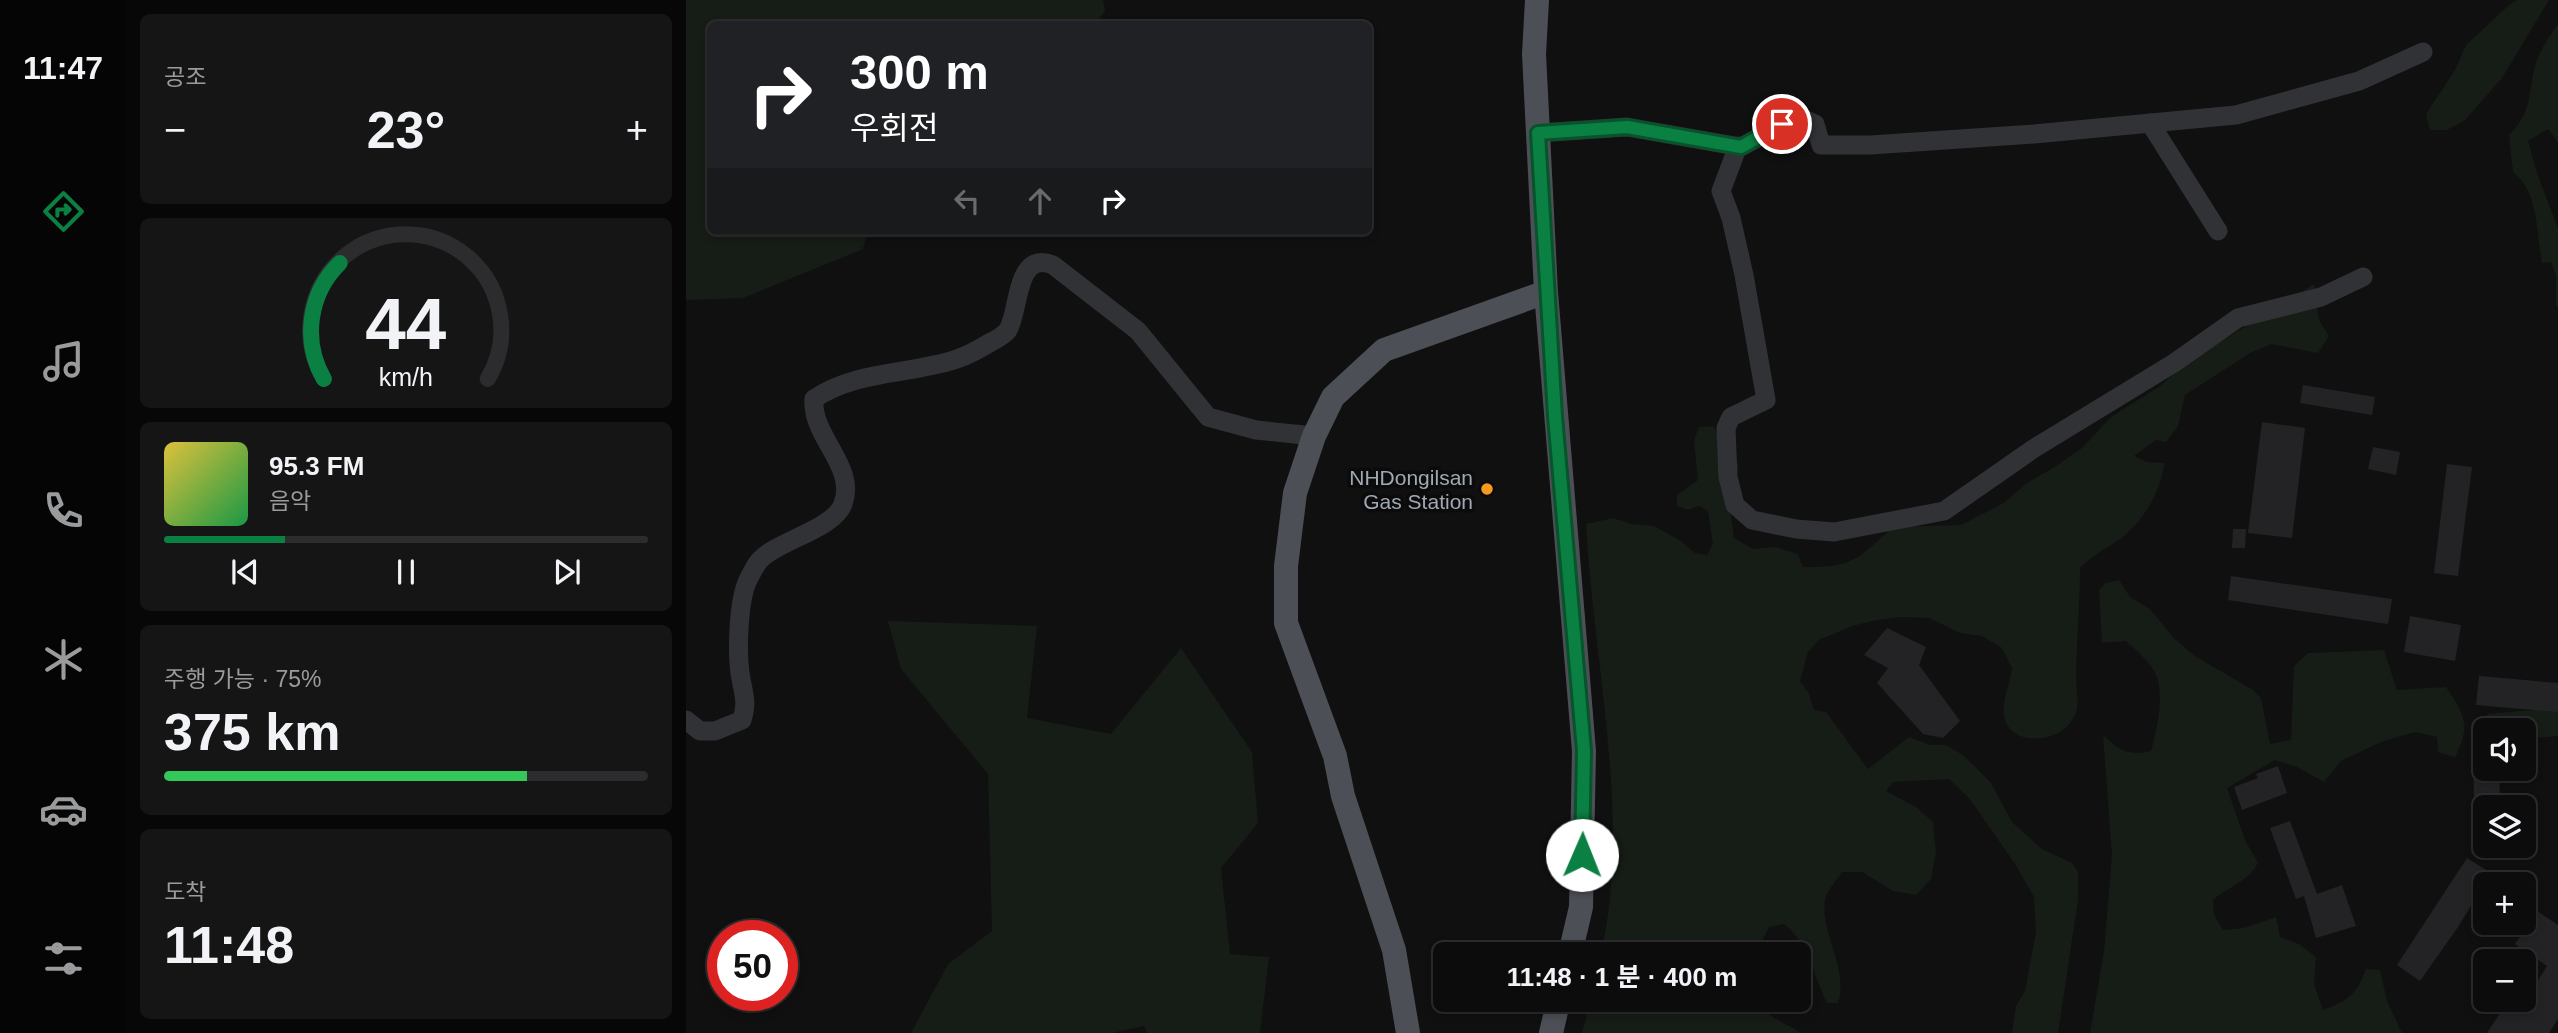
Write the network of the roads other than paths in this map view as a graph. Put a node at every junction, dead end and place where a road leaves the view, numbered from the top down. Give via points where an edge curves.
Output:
1 (1537, 0) edge
2 (2423, 52) dead end
3 (2150, 123) junction
4 (1538, 133) junction
5 (1738, 146) junction
6 (2218, 231) dead end
7 (2363, 277) dead end
8 (1546, 292) junction
9 (1314, 436) junction
10 (686, 720) edge
11 (1573, 942) edge
12 (1556, 1012) edge
13 (1408, 1033) edge
14 (1550, 1033) edge

1 - 4 main road
2 - 3 street via 2359,81 2236,115
3 - 5 street via 1821,145 1815,124 1798,116
3 - 6 street
4 - 5 street via 1627,127
4 - 8 main road
5 - 7 street via 1721,191 1744,275 1766,400 1731,417 1726,428 1728,477 1735,505 1752,520 1834,532 1944,510 2238,318 2321,296
8 - 9 main road via 1384,350 1333,397
8 - 11 main road via 1584,751 1581,907
9 - 10 street via 1256,430 1208,417 1138,331 1053,265 1036,264 1024,274 1008,330 993,342 958,359 854,379 814,399 819,429 841,466 843,505 831,519 760,559 747,582 741,617 740,671 747,705 742,720 715,731 700,731
9 - 13 main road via 1295,493 1286,566 1286,623 1335,756 1343,796 1394,950
12 - 14 main road

